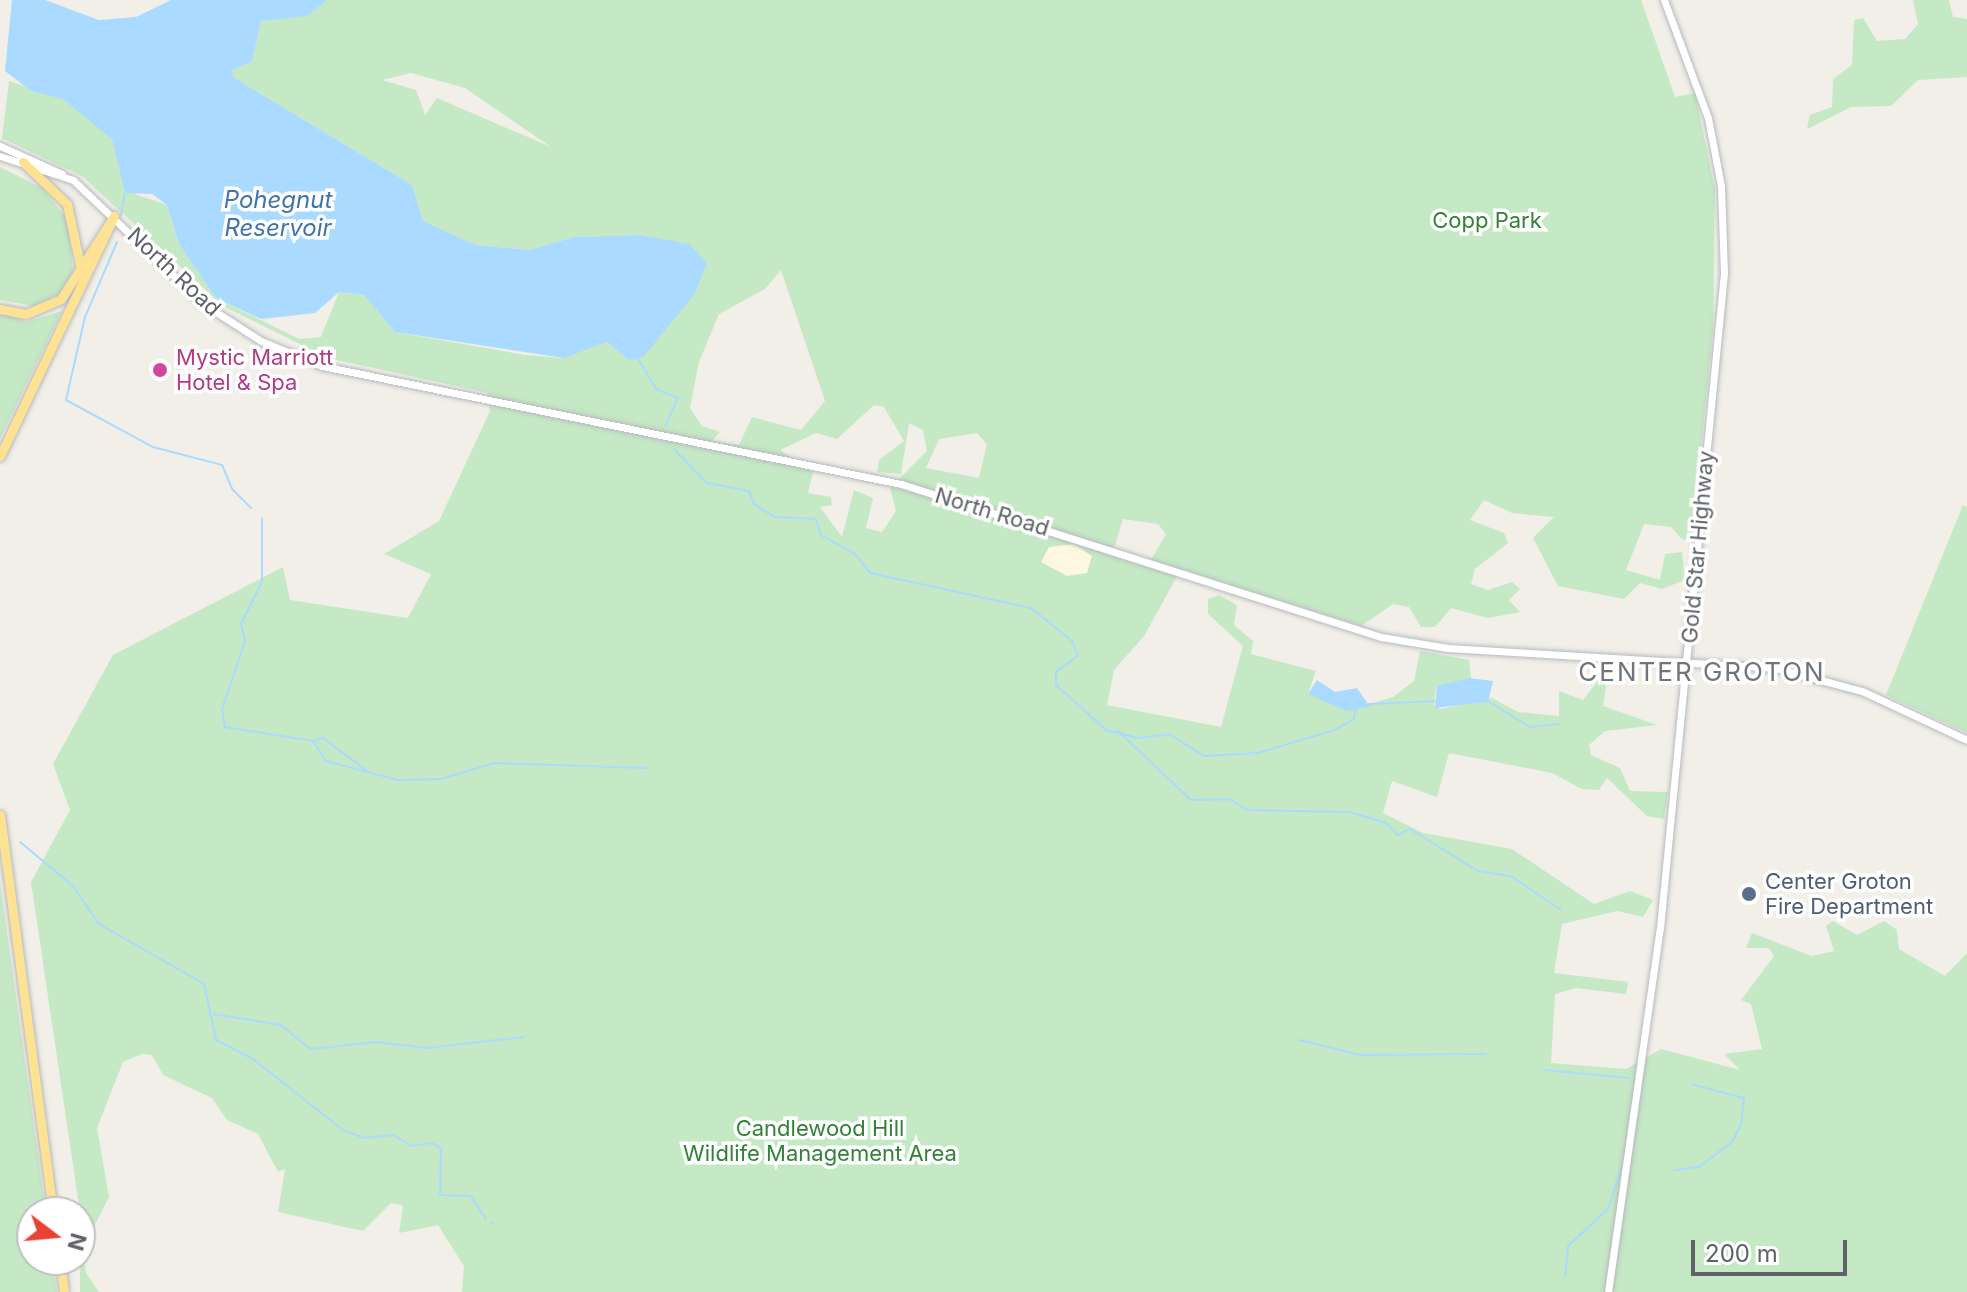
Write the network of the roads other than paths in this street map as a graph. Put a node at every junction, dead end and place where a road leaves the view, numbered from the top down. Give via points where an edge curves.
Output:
1 (1664, 0) edge
2 (0, 146) edge
3 (0, 156) edge
4 (23, 162) junction
5 (64, 175) junction
6 (114, 216) junction
7 (80, 270) junction
8 (0, 309) edge
9 (0, 456) edge
10 (1688, 659) junction
11 (1967, 740) edge
12 (0, 815) edge
13 (51, 1196) edge
14 (1608, 1292) edge

1 - 10 main road, Gold Star Highway via 1708,118 1725,245
2 - 5 main road, North Road
3 - 4 main road, North Road
4 - 5 main road, North Road
4 - 7 highway via 67,204
5 - 6 main road, North Road
6 - 7 highway
6 - 9 highway
6 - 10 main road, North Road via 237,328 346,373 901,484 1381,637 1448,648
7 - 8 highway via 45,310
10 - 11 main road, North Road via 1826,679
10 - 14 main road, Gold Star Highway via 1647,1039
12 - 13 highway

